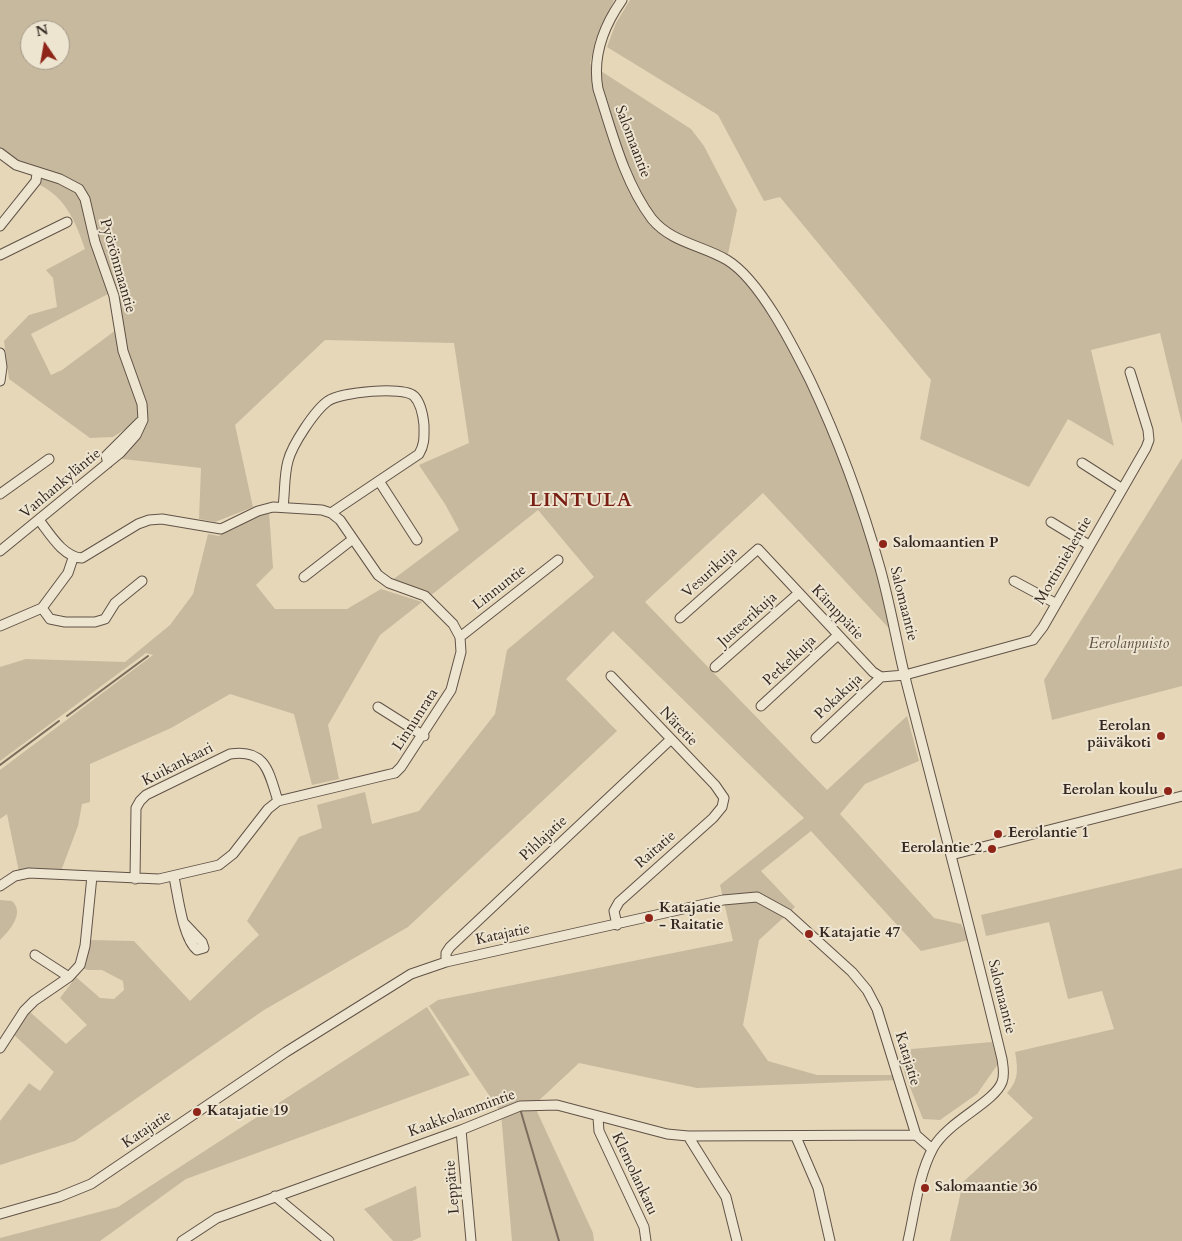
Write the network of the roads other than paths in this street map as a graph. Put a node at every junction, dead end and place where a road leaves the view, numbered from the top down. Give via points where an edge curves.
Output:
1 (622, 0) edge
2 (0, 153) edge
3 (37, 174) junction
4 (67, 222) dead end
5 (0, 226) edge
6 (0, 255) edge
7 (0, 353) edge
8 (1130, 372) dead end
9 (0, 381) edge
10 (143, 420) junction
11 (49, 459) dead end
12 (108, 463) junction
13 (1082, 463) dead end
14 (379, 481) junction
15 (1121, 488) junction
16 (0, 494) edge
17 (283, 507) junction
18 (331, 513) junction
19 (39, 520) junction
20 (1050, 522) dead end
21 (353, 539) junction
22 (417, 540) dead end
23 (1089, 545) junction
24 (1, 548) edge
25 (758, 548) joint
26 (73, 558) junction
27 (558, 560) dead end
28 (304, 577) dead end
29 (1014, 581) dead end
30 (142, 582) dead end
31 (799, 592) junction
32 (1055, 603) junction
33 (42, 608) junction
34 (680, 618) dead end
35 (0, 626) edge
36 (838, 635) junction
37 (460, 637) junction
38 (715, 668) dead end
39 (904, 675) junction
40 (610, 676) dead end
41 (881, 677) junction
42 (761, 706) dead end
43 (378, 708) dead end
44 (424, 736) junction
45 (816, 738) dead end
46 (670, 740) junction
47 (1182, 796) edge
48 (724, 798) joint
49 (278, 801) junction
50 (951, 855) junction
51 (92, 876) junction
52 (174, 877) junction
53 (135, 879) junction
54 (0, 886) edge
55 (184, 923) dead end
56 (617, 925) junction
57 (35, 955) dead end
58 (446, 962) junction
59 (69, 977) junction
60 (0, 1048) edge
61 (598, 1118) junction
62 (461, 1130) junction
63 (916, 1135) junction
64 (688, 1136) junction
65 (796, 1137) junction
66 (932, 1149) junction
67 (275, 1196) junction
68 (0, 1214) edge
69 (182, 1241) edge
70 (329, 1241) edge
71 (471, 1241) edge
72 (646, 1241) edge
73 (737, 1241) edge
74 (830, 1241) edge
75 (908, 1241) edge

1 - 39 street, Salomaantie via 604,31 596,74 598,89 628,175 652,218 667,234 727,259 739,269 787,337 852,476 880,569
2 - 3 street, Pyörönmaantie via 16,165
3 - 5 street via 36,181
3 - 10 street, Pyörönmaantie via 60,179 79,189 85,199 95,242 114,296 123,351 142,404
4 - 6 street
7 - 9 street
8 - 15 street, Mottimiehentie via 1149,440
10 - 12 street, Vanhankyläntie via 136,435
10 - 12 street via 106,456
11 - 16 street
12 - 19 street, Vanhankyläntie
13 - 15 street
14 - 17 street via 419,454 424,445 420,406 413,396 405,392 341,395 320,408 294,446 288,461
14 - 18 street
14 - 22 street
15 - 23 street, Mottimiehentie
17 - 18 street
17 - 26 street via 258,511 221,529 162,519 149,520 93,553
18 - 21 street
19 - 24 street, Vanhankyläntie
19 - 26 street
20 - 23 street
21 - 28 street
21 - 37 street via 378,575 430,600 453,624
23 - 32 street, Mottimiehentie
25 - 31 street, Kämppätie
25 - 34 street, Vesurikuja
26 - 33 street via 68,573
27 - 37 street, Linnuntie
29 - 32 street
30 - 33 street via 115,603 105,619 95,622 50,619
31 - 36 street, Kämppätie
31 - 38 street, Justeerikuja
32 - 39 street, Mottimiehentie via 1033,640
33 - 35 street
36 - 41 street, Kämppätie
36 - 42 street, Petkelkuja
37 - 44 street, Linnunrata via 461,652 451,690
39 - 41 street
39 - 50 street, Salomaantie
40 - 46 street, Näretie
41 - 45 street, Pokakuja
43 - 44 street
44 - 49 street, Linnunrata via 395,773
46 - 48 street, Näretie
46 - 58 street, Pihlajatie via 450,947
47 - 50 street
48 - 56 street, Raitatie via 722,807 713,818 618,902 614,911
49 - 52 street, Linnunrata via 268,808 223,863
49 - 53 street, Kuikankaari via 260,758 244,752 230,754 146,794 136,808
50 - 66 street, Salomaantie via 1004,1070 999,1088 947,1130
51 - 53 street, Linnunrata
51 - 54 street, Linnunrata via 29,873 14,876
51 - 59 street via 80,965
52 - 53 street, Linnunrata
52 - 55 street
56 - 58 street, Katajatie
56 - 63 street, Katajatie via 713,901 757,897 788,914 868,990 877,1009
57 - 59 street
58 - 68 street, Katajatie via 411,974 286,1052 91,1184
59 - 60 street via 24,1011
61 - 62 street, Kaakkolammintie via 557,1105 520,1106
61 - 64 street, Kaakkolammintie
61 - 72 street, Klemolankatu via 599,1131 644,1227
62 - 67 street, Kaakkolammintie
62 - 71 street, Leppätie
63 - 65 street, Kaakkolammintie
63 - 66 street
64 - 65 street, Kaakkolammintie
64 - 73 street via 726,1197
65 - 74 street via 818,1188
66 - 75 street, Salomaantie via 922,1175
67 - 69 street, Kaakkolammintie via 217,1218
67 - 70 street

